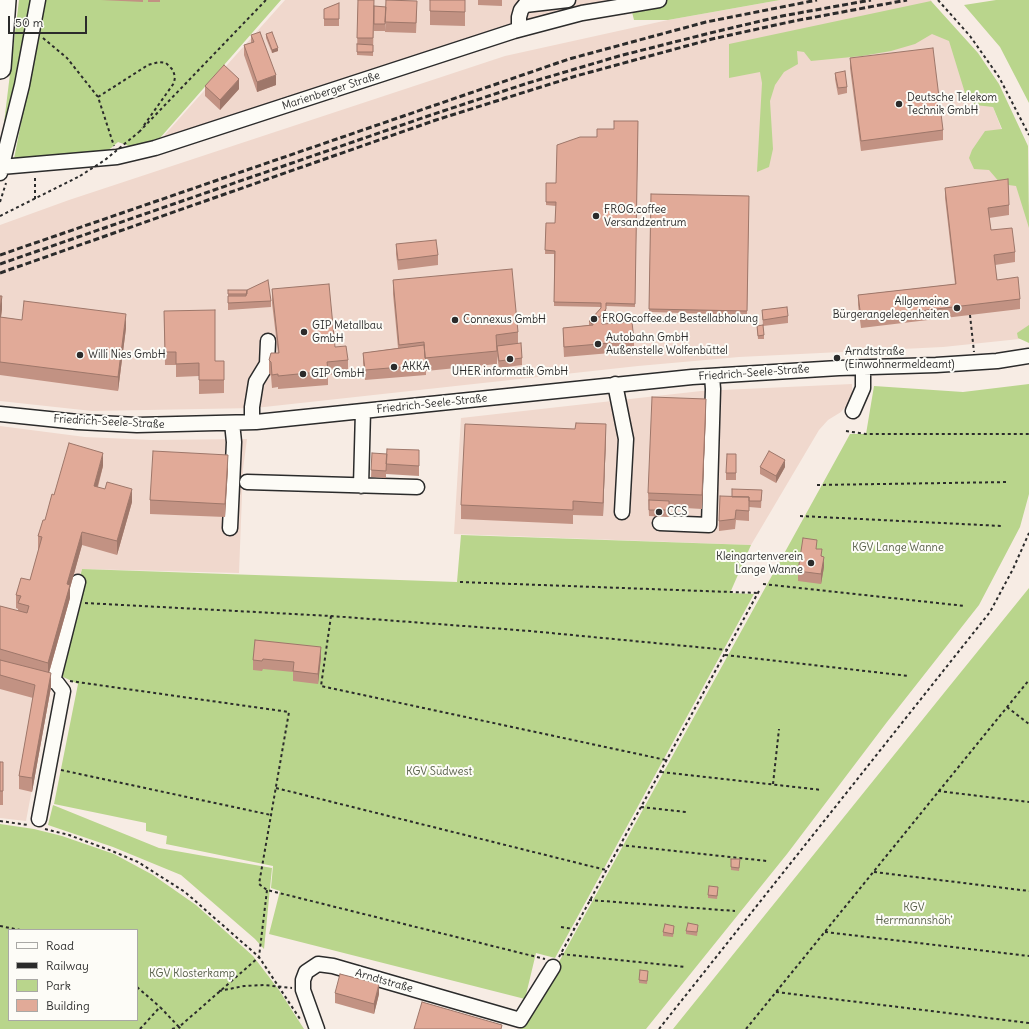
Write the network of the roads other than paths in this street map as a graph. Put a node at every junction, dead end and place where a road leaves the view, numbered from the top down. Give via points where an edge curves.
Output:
1 (5, 0) edge
2 (38, 0) edge
3 (568, 0) edge
4 (659, 0) edge
5 (519, 29) junction
6 (0, 68) edge
7 (1, 170) edge
8 (268, 341) dead end
9 (1029, 356) edge
10 (864, 368) junction
11 (712, 376) junction
12 (615, 384) junction
13 (363, 411) junction
14 (853, 411) dead end
15 (0, 414) edge
16 (252, 422) junction
17 (232, 423) junction
18 (247, 482) dead end
19 (361, 486) junction
20 (417, 487) dead end
21 (622, 512) dead end
22 (660, 524) dead end
23 (230, 528) dead end
24 (78, 582) dead end
25 (0, 667) edge
26 (55, 682) junction
27 (38, 824) road end
28 (554, 964) road end
29 (317, 1029) edge

1 - 6 highway
2 - 7 street via 22,85
3 - 5 street via 525,5 520,10
4 - 5 street, Marienberger Straße via 582,13
5 - 7 street, Marienberger Straße via 155,148 117,157 35,164
8 - 16 street via 267,364 256,382
9 - 10 street, Friedrich-Seele-Straße via 971,363
10 - 11 street, Friedrich-Seele-Straße
10 - 14 street via 863,388
11 - 12 street, Friedrich-Seele-Straße
11 - 22 street via 714,389 709,525
12 - 13 street, Friedrich-Seele-Straße
12 - 21 street via 626,439
13 - 16 street, Friedrich-Seele-Straße
13 - 19 street
15 - 17 street, Friedrich-Seele-Straße via 137,425
16 - 17 street, Friedrich-Seele-Straße
17 - 23 street via 234,442
18 - 19 street
19 - 20 street
24 - 26 street
25 - 26 street
26 - 27 street via 63,691
28 - 29 street, Arndtstraße via 520,1020 326,964 318,964 306,972 303,980 303,990

